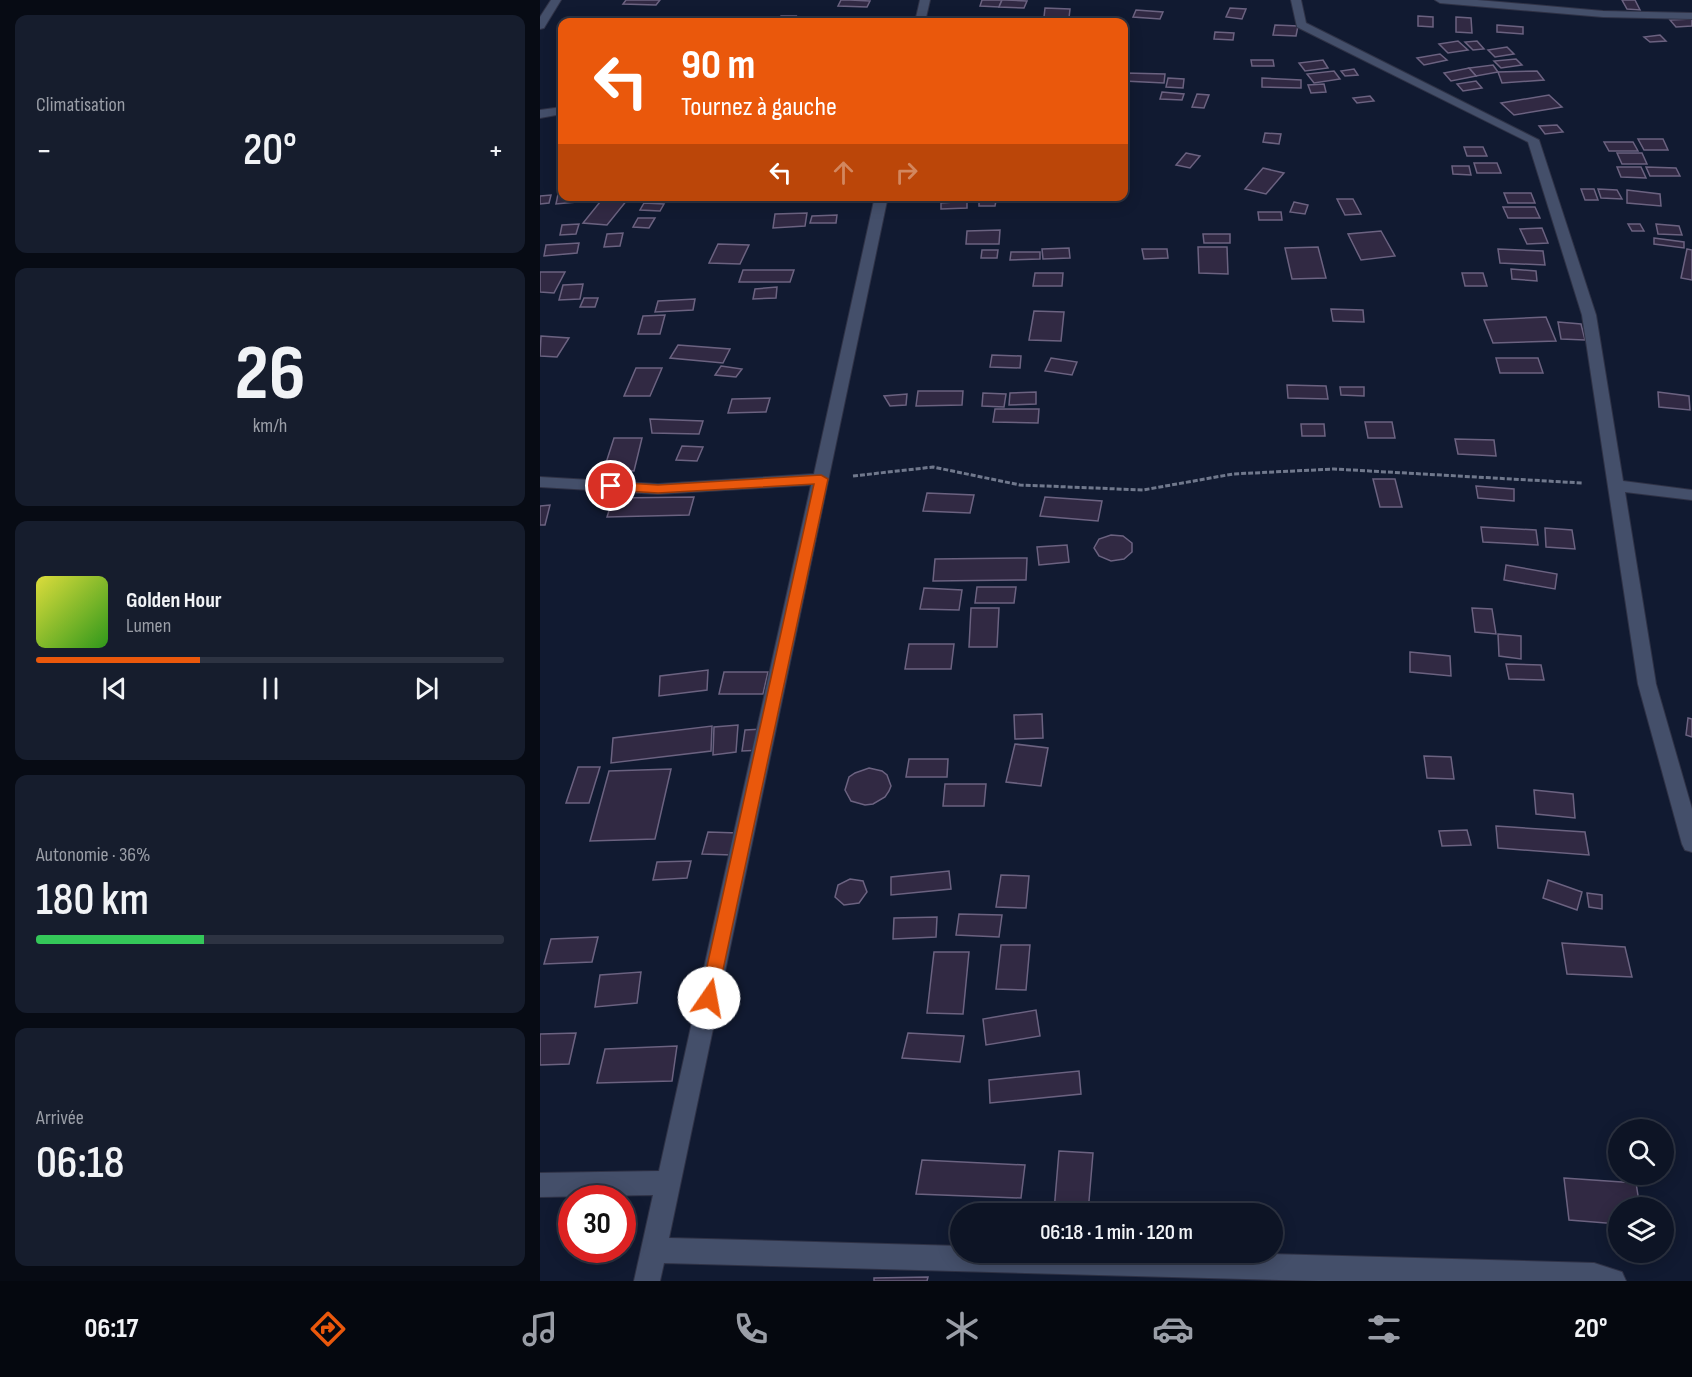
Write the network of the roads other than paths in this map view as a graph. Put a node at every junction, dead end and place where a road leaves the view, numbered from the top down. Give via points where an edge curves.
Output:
1 (556, 0) edge
2 (925, 0) edge
3 (1296, 0) edge
4 (1440, 0) edge
5 (1692, 16) edge
6 (921, 18) edge
7 (540, 26) edge
8 (558, 112) edge
9 (540, 114) edge
10 (881, 201) edge
11 (821, 479) junction
12 (540, 482) edge
13 (1616, 484) junction
14 (1692, 495) edge
15 (1692, 844) edge
16 (669, 1183) junction
17 (540, 1185) edge
18 (654, 1250) junction
19 (647, 1281) edge
20 (1613, 1281) edge

1 - 7 street
2 - 6 street
3 - 13 street via 1301,25 1533,140 1589,315
4 - 5 street via 1603,14
8 - 9 street
10 - 11 street
11 - 12 street via 658,489
11 - 16 street
13 - 14 street
13 - 15 street via 1647,684
16 - 17 street
16 - 18 street
18 - 19 street
18 - 20 street via 1594,1276

